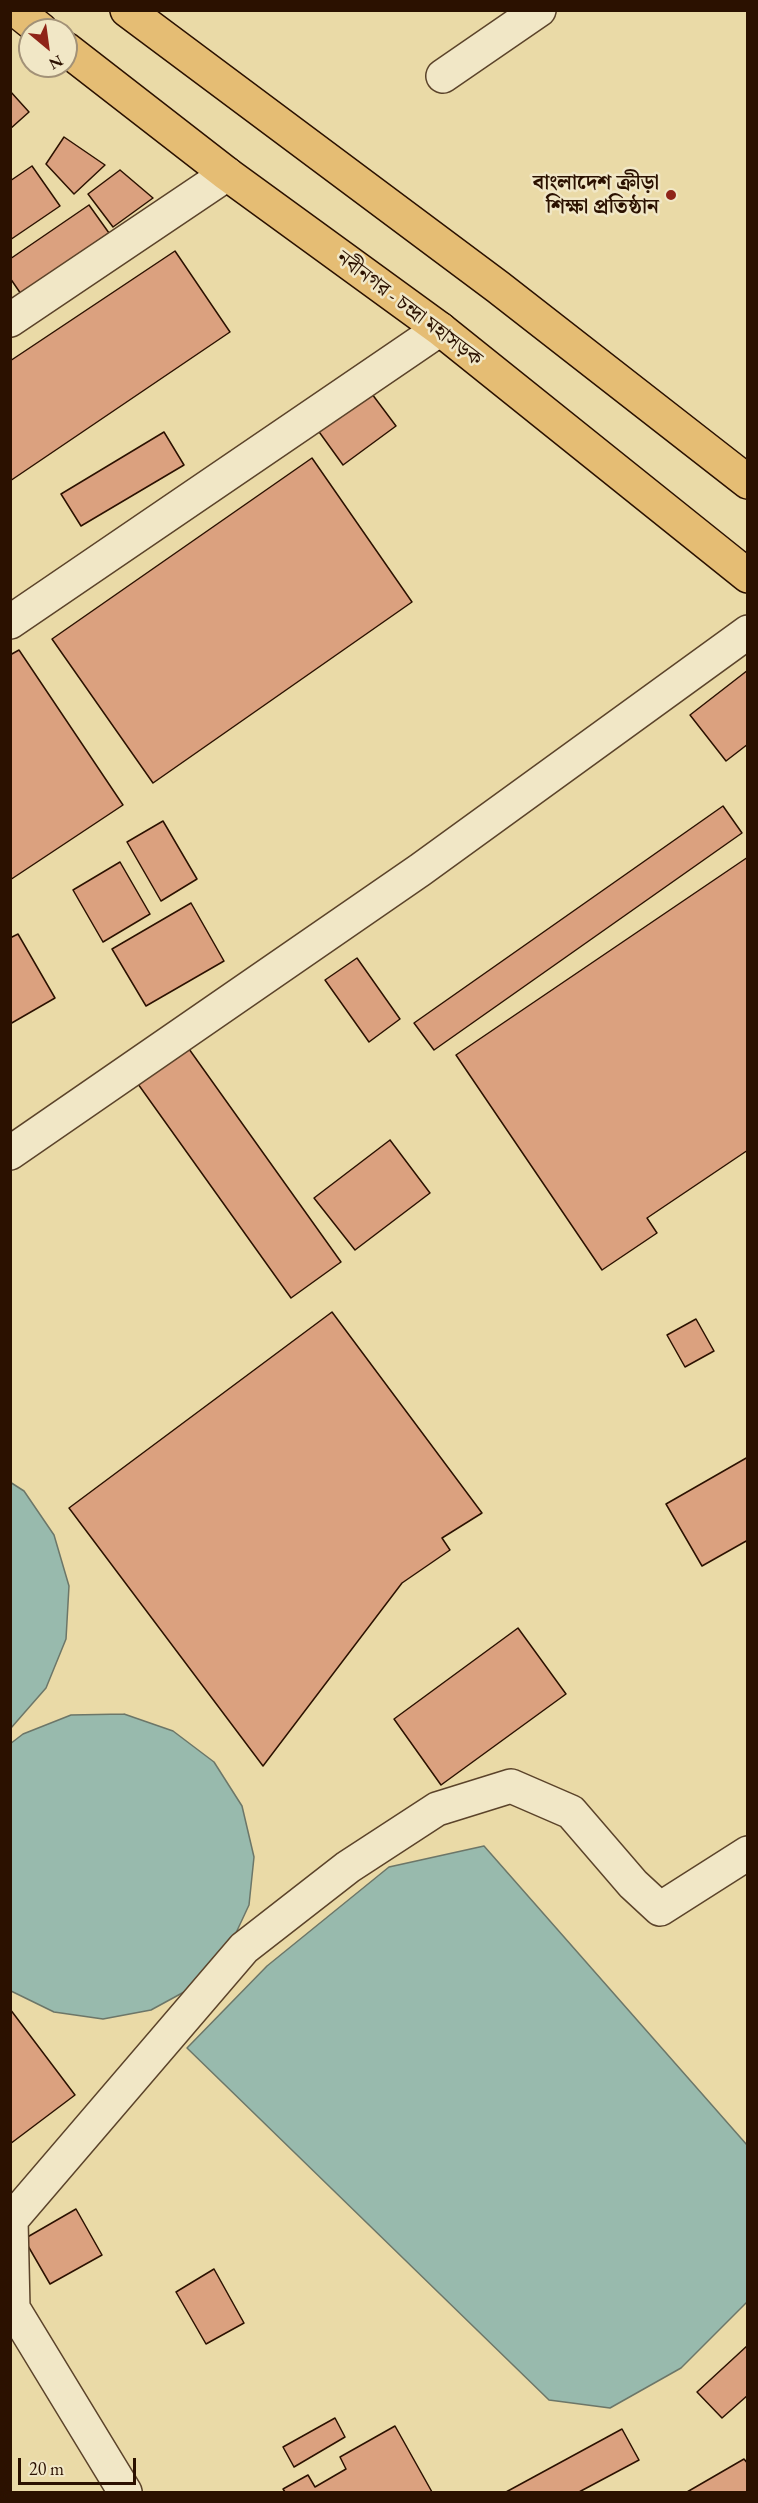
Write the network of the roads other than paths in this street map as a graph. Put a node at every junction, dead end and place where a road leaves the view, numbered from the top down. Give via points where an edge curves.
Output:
1 (127, 10) edge
2 (539, 10) edge
3 (78, 58) edge
4 (442, 76) dead end
5 (227, 174) junction
6 (10, 320) edge
7 (440, 329) junction
8 (747, 482) edge
9 (747, 576) edge
10 (10, 622) edge
11 (747, 632) edge
12 (10, 1153) edge
13 (747, 1853) edge
14 (125, 2493) edge

1 - 8 highway via 498,287
2 - 4 street
3 - 5 highway, নবীনগর - চন্দ্রা মহাসড়ক
5 - 6 street
5 - 7 highway, নবীনগর - চন্দ্রা মহাসড়ক
7 - 9 highway, নবীনগর - চন্দ্রা মহাসড়ক
7 - 10 street
11 - 12 street via 420,870
13 - 14 street via 660,1909 571,1812 511,1786 437,1809 348,1867 243,1948 11,2220 13,2308

